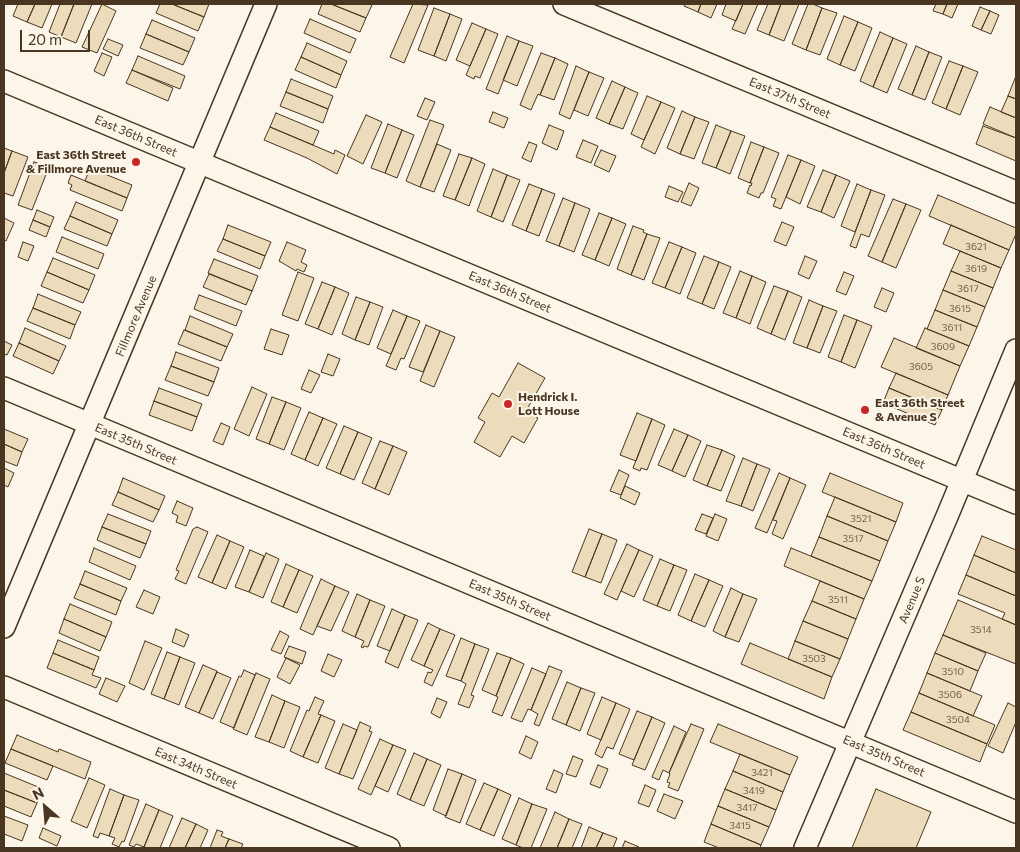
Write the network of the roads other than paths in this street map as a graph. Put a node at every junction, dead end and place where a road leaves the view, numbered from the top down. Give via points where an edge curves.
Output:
1 (266, 4) edge
2 (564, 4) edge
3 (4, 81) edge
4 (199, 163) junction
5 (1016, 192) edge
6 (1016, 350) edge
7 (4, 388) edge
8 (90, 424) junction
9 (963, 481) junction
10 (1016, 503) edge
11 (4, 627) edge
12 (4, 687) edge
13 (851, 743) junction
14 (1016, 812) edge
15 (389, 848) edge
16 (805, 848) edge

1 - 4 street, Fillmore Avenue
2 - 5 street, East 37th Street
3 - 4 street, East 36th Street
4 - 8 street, Fillmore Avenue
4 - 9 street, East 36th Street
6 - 9 street, Avenue S
7 - 8 street, East 35th Street
8 - 11 street, Fillmore Avenue
8 - 13 street, East 35th Street
9 - 10 street, East 36th Street
9 - 13 street, Avenue S
12 - 15 street, East 34th Street
13 - 14 street, East 35th Street
13 - 16 street, Avenue S

